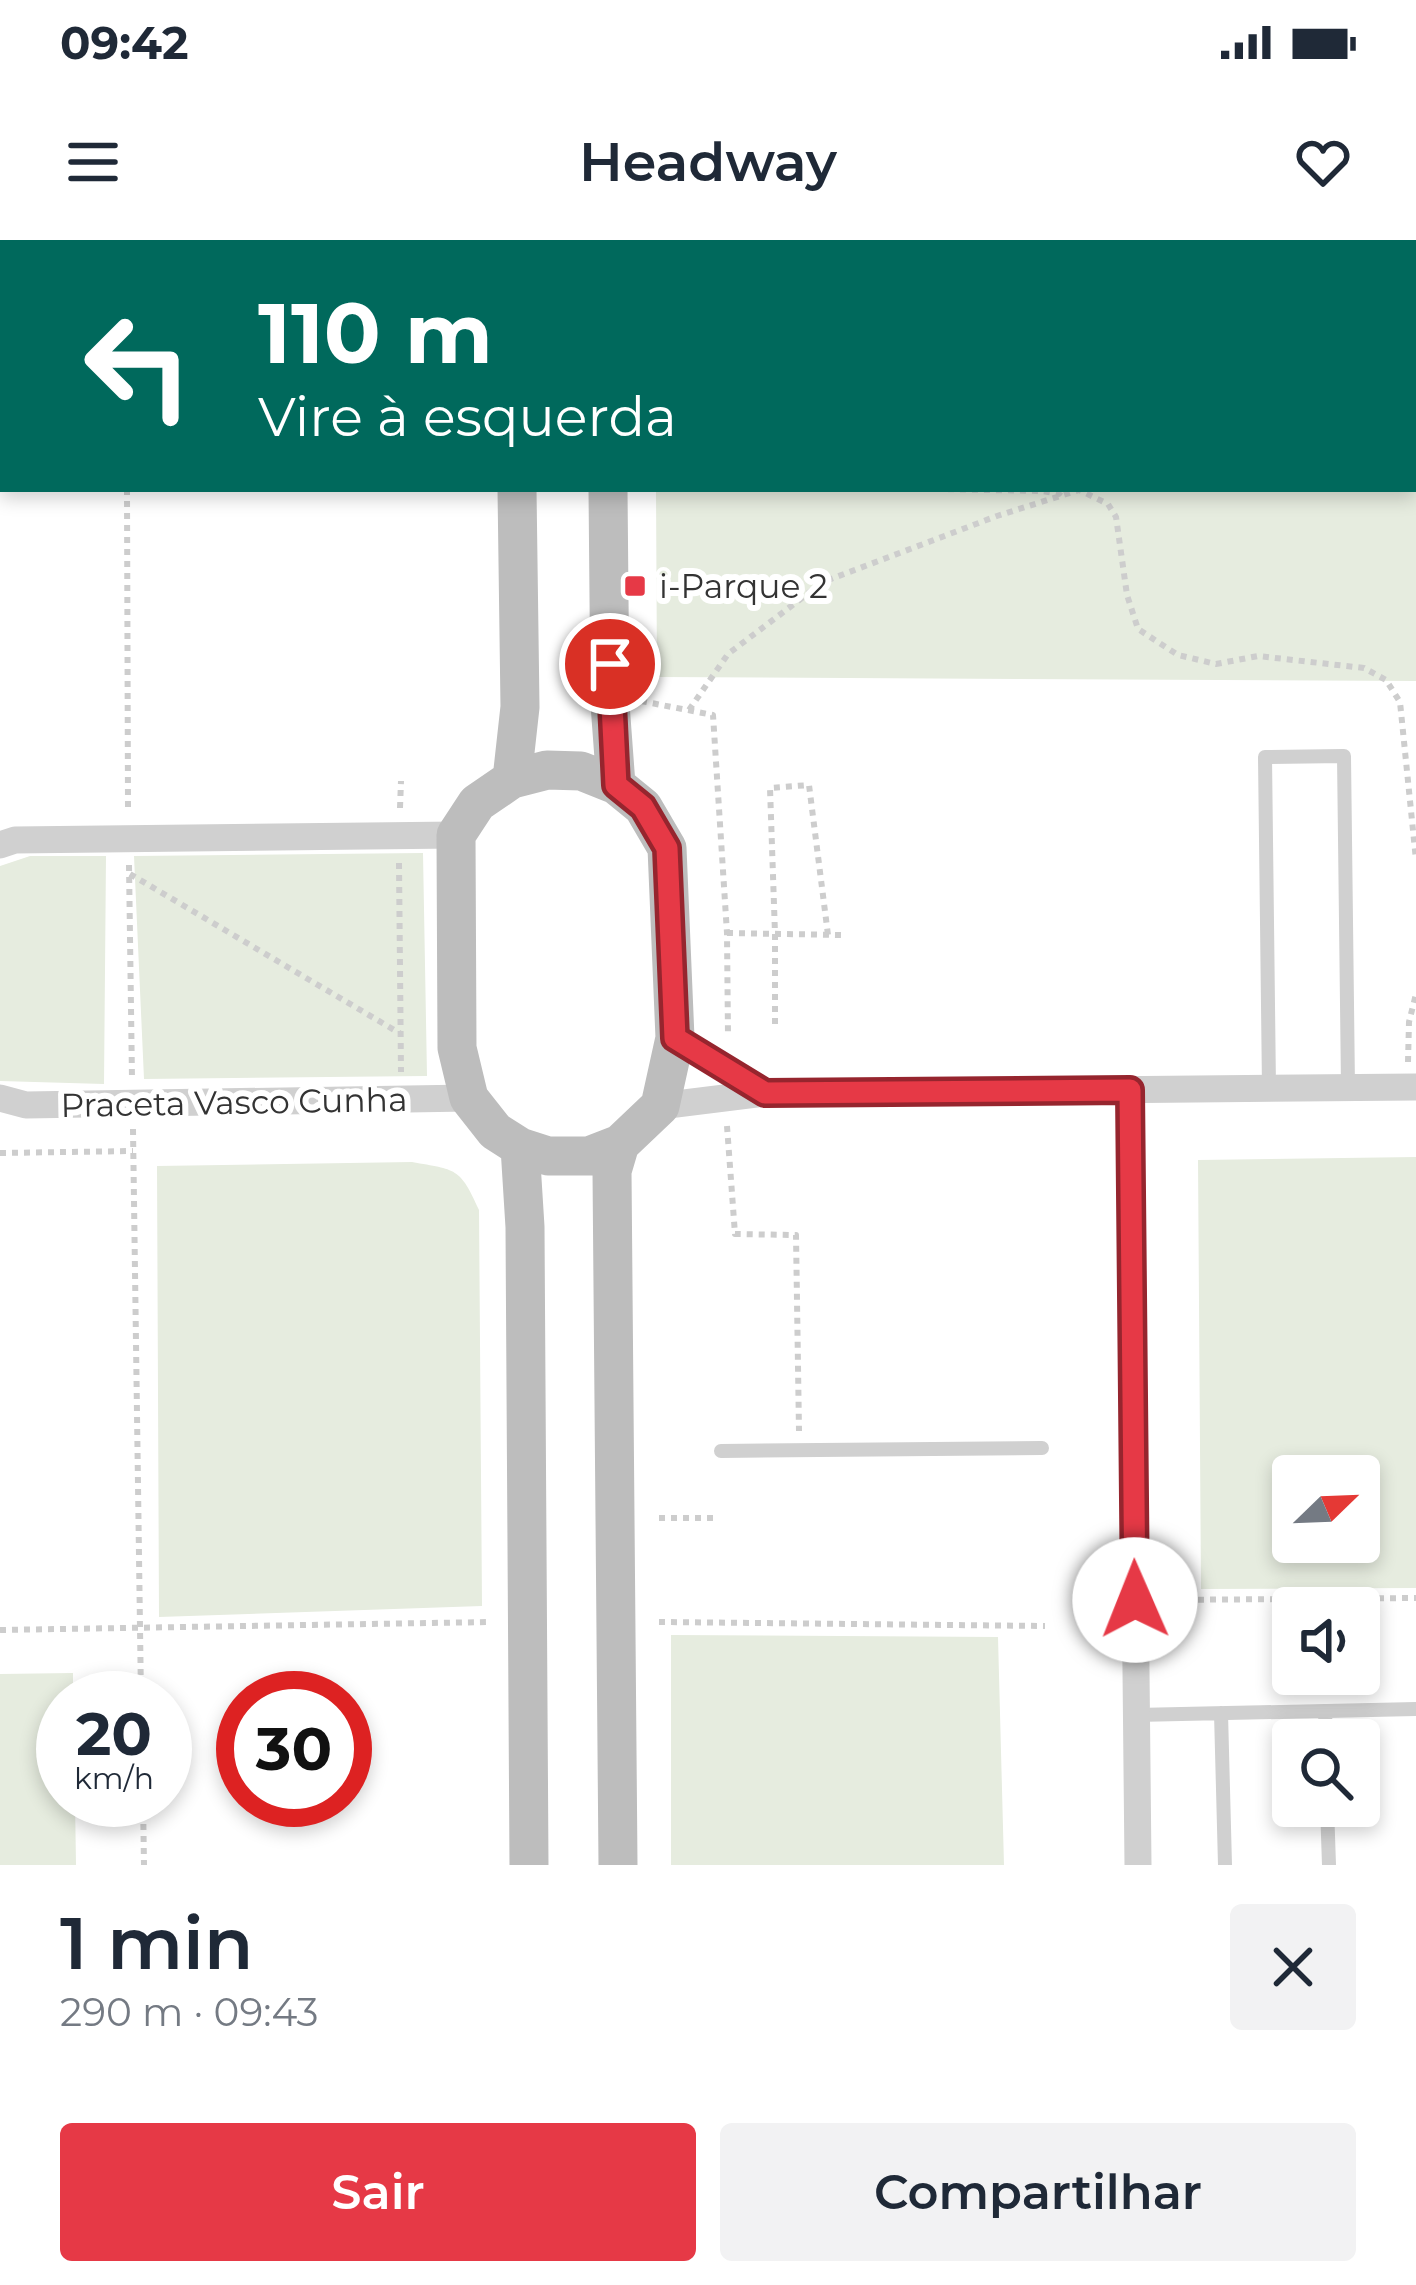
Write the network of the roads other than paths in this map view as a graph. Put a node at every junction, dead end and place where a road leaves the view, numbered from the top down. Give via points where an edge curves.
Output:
1 (518, 492) edge
2 (608, 492) edge
3 (512, 779) junction
4 (616, 785) junction
5 (456, 835) junction
6 (0, 844) edge
7 (675, 1038) junction
8 (1348, 1087) junction
9 (1411, 1087) edge
10 (1269, 1088) junction
11 (1130, 1090) junction
12 (765, 1093) junction
13 (0, 1098) edge
14 (469, 1098) junction
15 (659, 1106) junction
16 (620, 1144) junction
17 (520, 1147) junction
18 (1042, 1448) dead end
19 (721, 1451) dead end
20 (1416, 1709) edge
21 (1325, 1711) junction
22 (1221, 1713) junction
23 (1136, 1715) junction
24 (1325, 1719) edge
25 (1328, 1827) edge
26 (530, 1865) edge
27 (618, 1865) edge
28 (1138, 1865) edge
29 (1225, 1865) edge
30 (1329, 1865) edge

1 - 3 street via 520,706
2 - 4 street
3 - 4 street via 547,770
3 - 5 street via 477,803
4 - 7 street via 643,807 667,848
5 - 6 street
5 - 14 street via 458,1048
7 - 12 street
7 - 15 street
8 - 9 street
8 - 10 street
8 - 10 lane via 1344,756 1265,757
10 - 11 street
11 - 12 street
11 - 23 street
12 - 15 street
13 - 14 street, Praceta Vasco Cunha via 26,1105
14 - 17 street
15 - 16 street
16 - 17 street via 589,1156
16 - 27 street via 612,1171
17 - 26 street
18 - 19 lane
20 - 21 lane
21 - 22 lane
21 - 24 lane
22 - 23 lane
22 - 29 lane
23 - 28 street
25 - 30 lane

